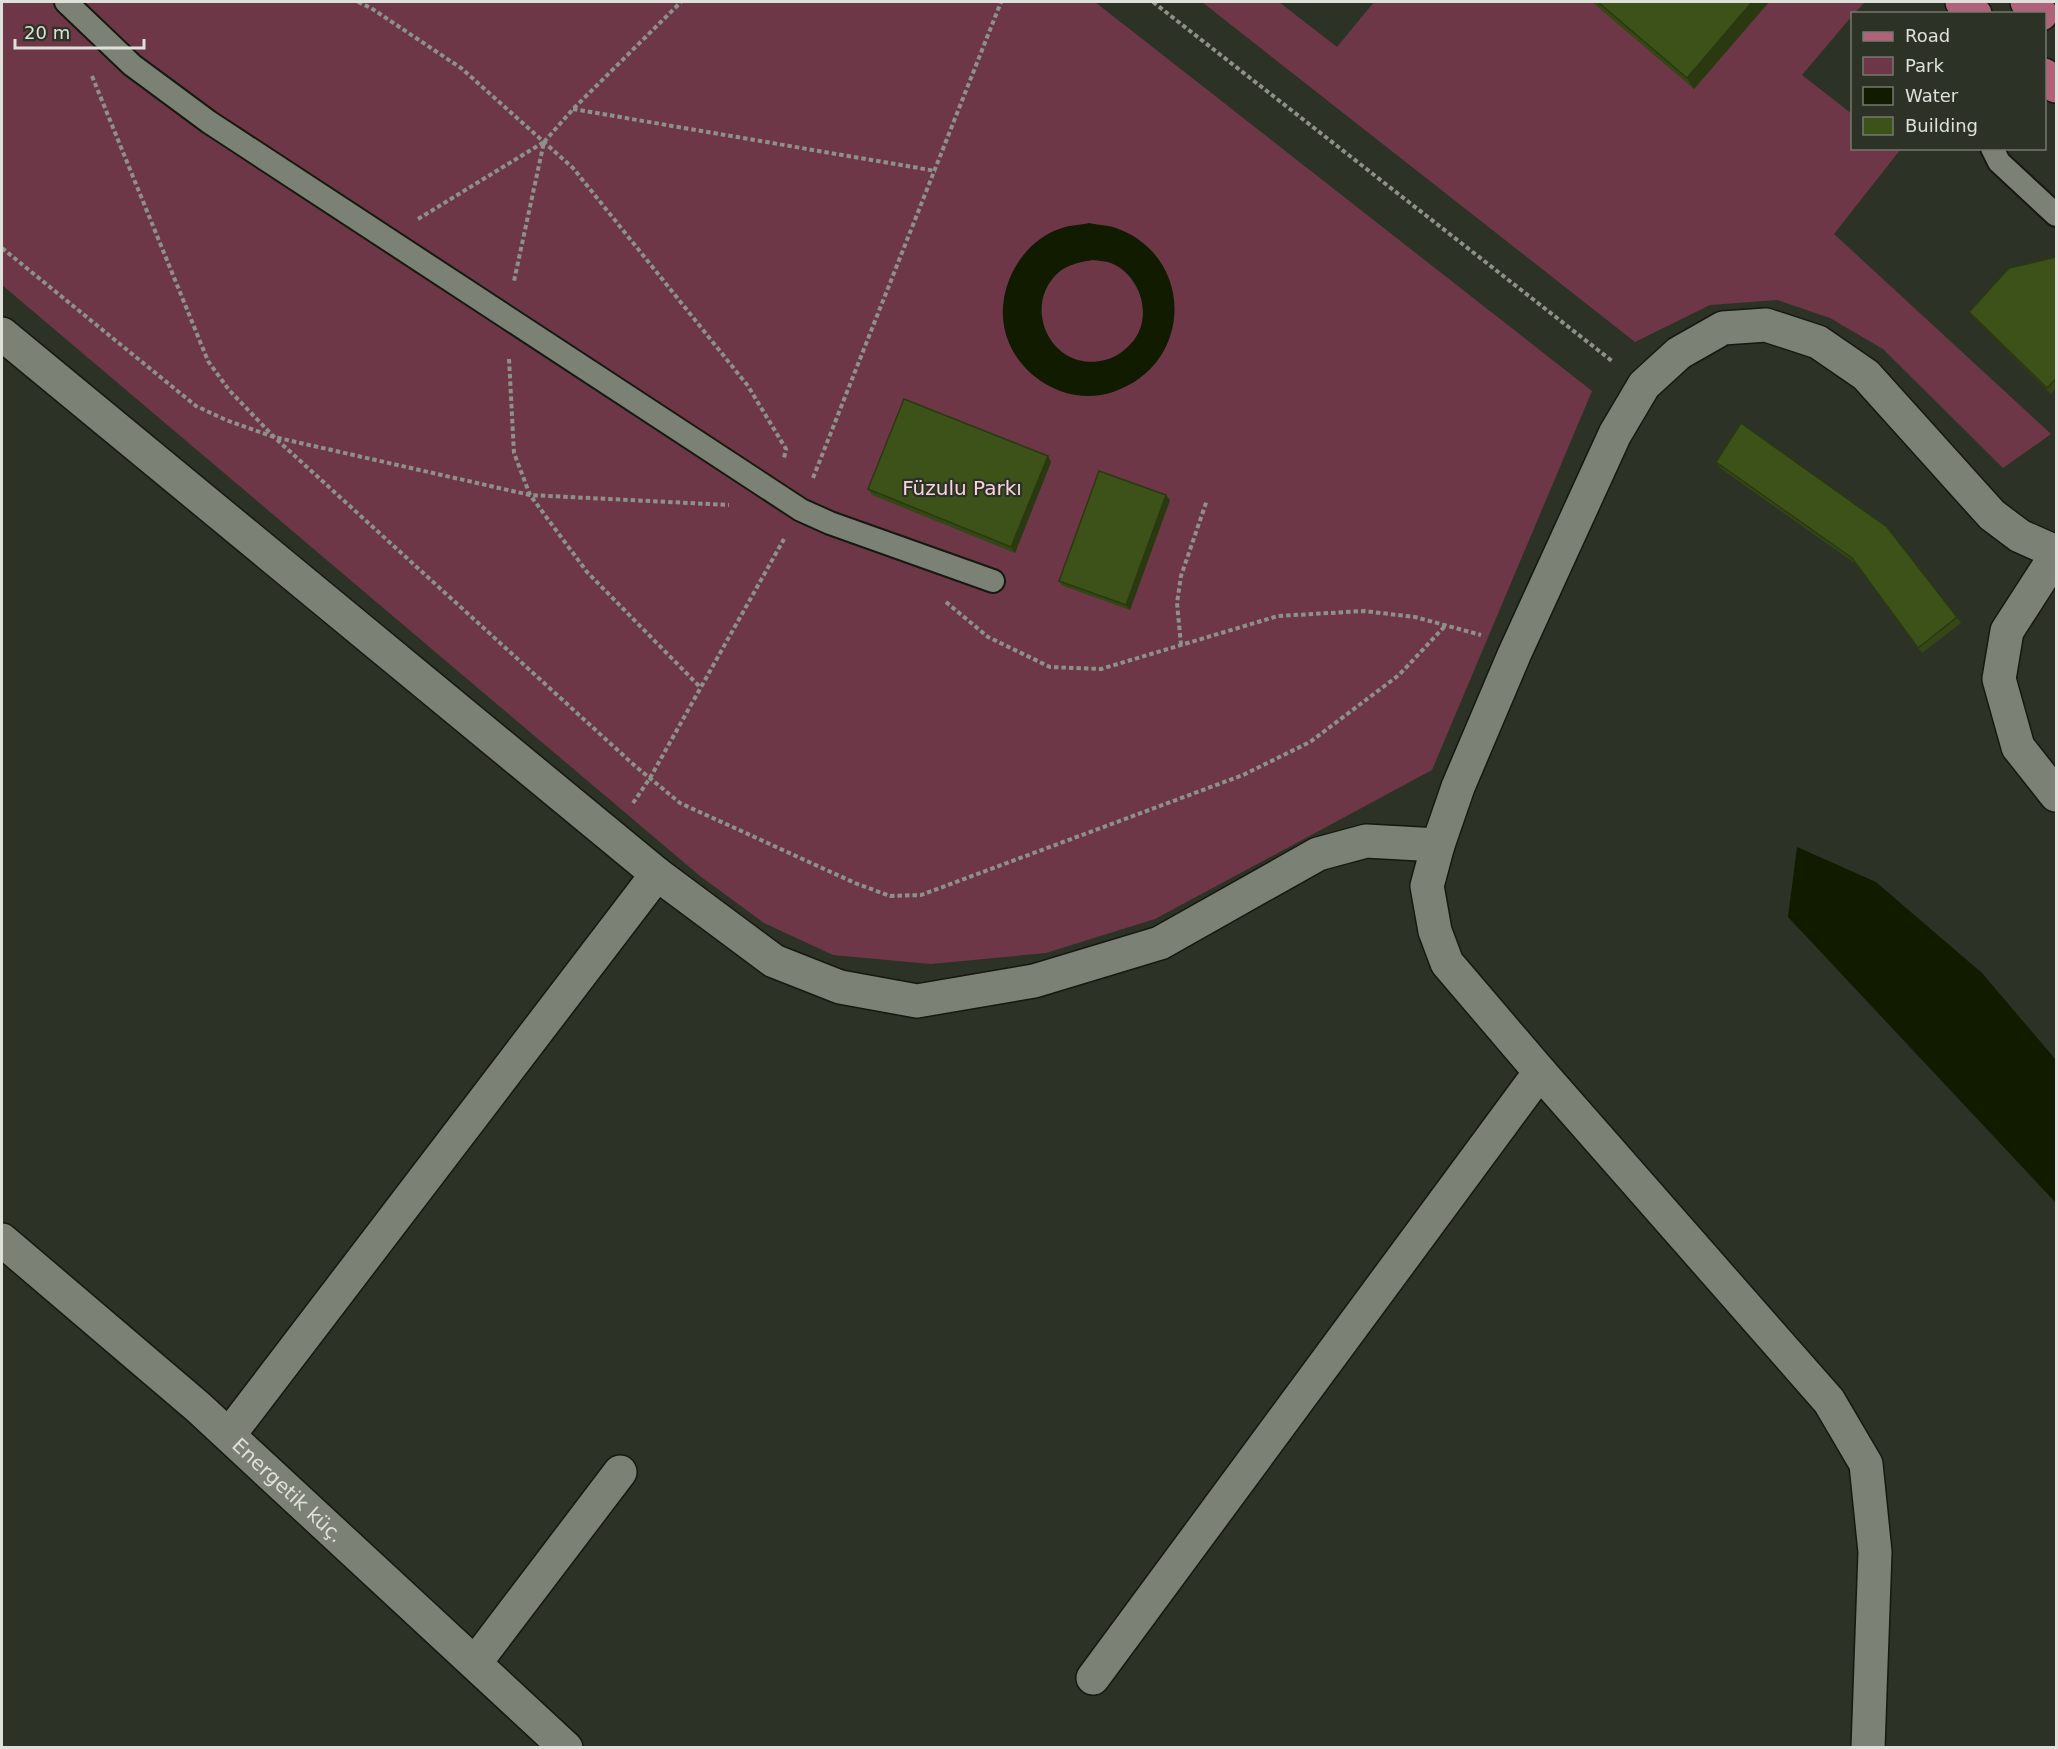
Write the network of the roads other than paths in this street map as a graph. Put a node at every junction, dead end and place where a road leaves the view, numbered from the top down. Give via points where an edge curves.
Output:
1 (66, 2) edge
2 (1993, 150) edge
3 (2056, 214) edge
4 (2, 334) edge
5 (2056, 554) edge
6 (993, 581) dead end
7 (2056, 795) edge
8 (1438, 844) junction
9 (657, 874) junction
10 (1540, 1072) junction
11 (2, 1240) edge
12 (229, 1435) junction
13 (620, 1472) dead end
14 (475, 1663) junction
15 (1094, 1678) dead end
16 (566, 1748) edge
17 (1868, 1748) edge

1 - 6 lane via 132,65 209,122 778,496 830,523
2 - 3 lane via 1999,162
4 - 9 street
5 - 7 street via 2007,631 1999,679 2018,747
5 - 8 street via 2020,536 1992,515 1866,375 1818,342 1766,325 1723,327 1679,353 1644,386 1615,434 1514,655
8 - 9 street via 1366,840 1318,854 1160,942 1034,981 916,1001 840,987 774,961
8 - 10 street via 1427,886 1435,931 1447,963
9 - 12 street
10 - 15 street
10 - 17 street via 1829,1401 1866,1464 1875,1552
11 - 12 street, Energetik küç.
12 - 14 street, Energetik küç.
13 - 14 street
14 - 16 street, Energetik küç.

